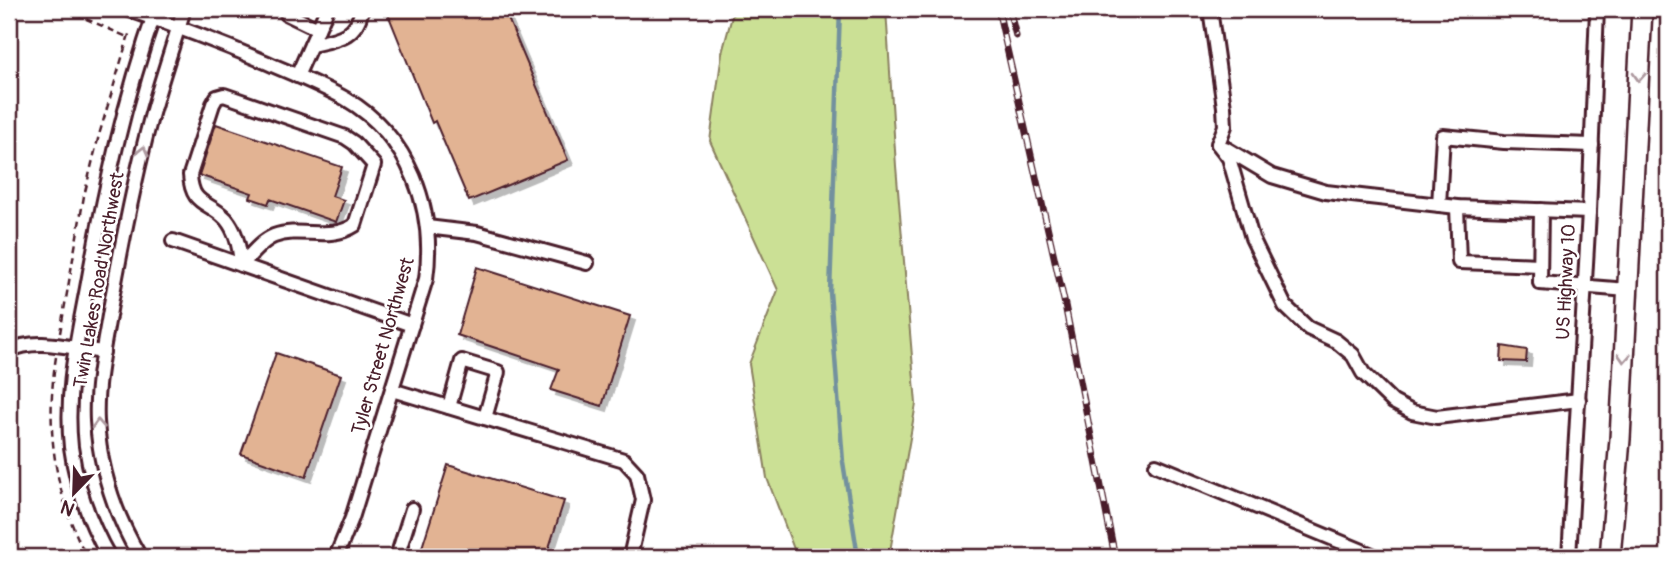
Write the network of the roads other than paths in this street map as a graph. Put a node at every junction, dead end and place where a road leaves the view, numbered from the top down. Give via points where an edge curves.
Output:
1 (127, 9) edge
2 (184, 9) edge
3 (286, 9) edge
4 (327, 9) edge
5 (362, 9) edge
6 (1210, 9) edge
7 (1597, 9) edge
8 (1642, 9) edge
9 (154, 13) edge
10 (179, 26) junction
11 (318, 29) junction
12 (311, 45) junction
13 (297, 76) junction
14 (1218, 144) junction
15 (1592, 145) junction
16 (1439, 205) junction
17 (1457, 207) junction
18 (1541, 210) junction
19 (1590, 212) junction
20 (427, 227) junction
21 (173, 241) dead end
22 (587, 263) dead end
23 (241, 265) junction
24 (1541, 265) junction
25 (1585, 288) junction
26 (1628, 290) junction
27 (412, 325) junction
28 (76, 349) junction
29 (9, 351) edge
30 (103, 352) junction
31 (392, 390) junction
32 (1579, 400) junction
33 (449, 407) junction
34 (485, 418) junction
35 (1156, 465) dead end
36 (412, 509) dead end
37 (109, 557) edge
38 (140, 557) edge
39 (336, 557) edge
40 (397, 557) edge
41 (630, 557) edge
42 (1377, 557) edge
43 (1569, 557) edge
44 (1610, 557) edge

1 - 9 street, Tyler Street Northwest
2 - 10 street, Twin Lakes Road Northwest
3 - 11 street via 287,14
4 - 11 street
5 - 12 street via 358,24 348,33
6 - 14 street via 1224,107 1225,125
7 - 15 street, US Highway 10
8 -> 26 highway
9 - 10 street, Tyler Street Northwest
9 - 28 street, Twin Lakes Road Northwest via 108,173
10 - 13 street, Tyler Street Northwest
30 -> 10 street, Twin Lakes Road Northwest via 135,181
11 - 12 street
12 - 13 street
13 - 20 street, Tyler Street Northwest via 347,100 389,136 406,160 424,204
14 - 16 street via 1272,176 1311,189
14 - 32 street via 1229,158 1251,238 1285,306 1308,328 1353,355 1363,373 1393,402 1437,417
15 - 16 street via 1443,136
15 - 19 street, US Highway 10
16 - 17 street
17 - 18 street
17 - 24 street via 1460,262
18 - 19 street
18 - 24 street
19 - 25 street, US Highway 10
20 - 22 street via 477,233
20 - 27 street, Tyler Street Northwest via 426,279
21 - 23 street
23 - 23 street via 240,246 227,220 199,200 191,185 190,175 213,103 223,95 345,137 374,165 355,225 335,233 274,236
23 - 27 street
24 - 25 street via 1540,284
25 - 26 street
25 - 32 street, US Highway 10
26 -> 44 highway
27 - 31 street, Tyler Street Northwest
28 - 29 street via 39,344
28 - 30 street
28 - 37 street, Twin Lakes Road Northwest via 71,449 91,521
38 -> 30 street, Twin Lakes Road Northwest via 120,519 103,470 97,420
31 - 33 street
31 - 39 street, Tyler Street Northwest
32 - 43 street, US Highway 10
33 - 34 street
33 - 34 street via 462,361 498,372
34 - 41 street via 624,460 638,474 643,500
35 - 42 street
36 - 40 street

